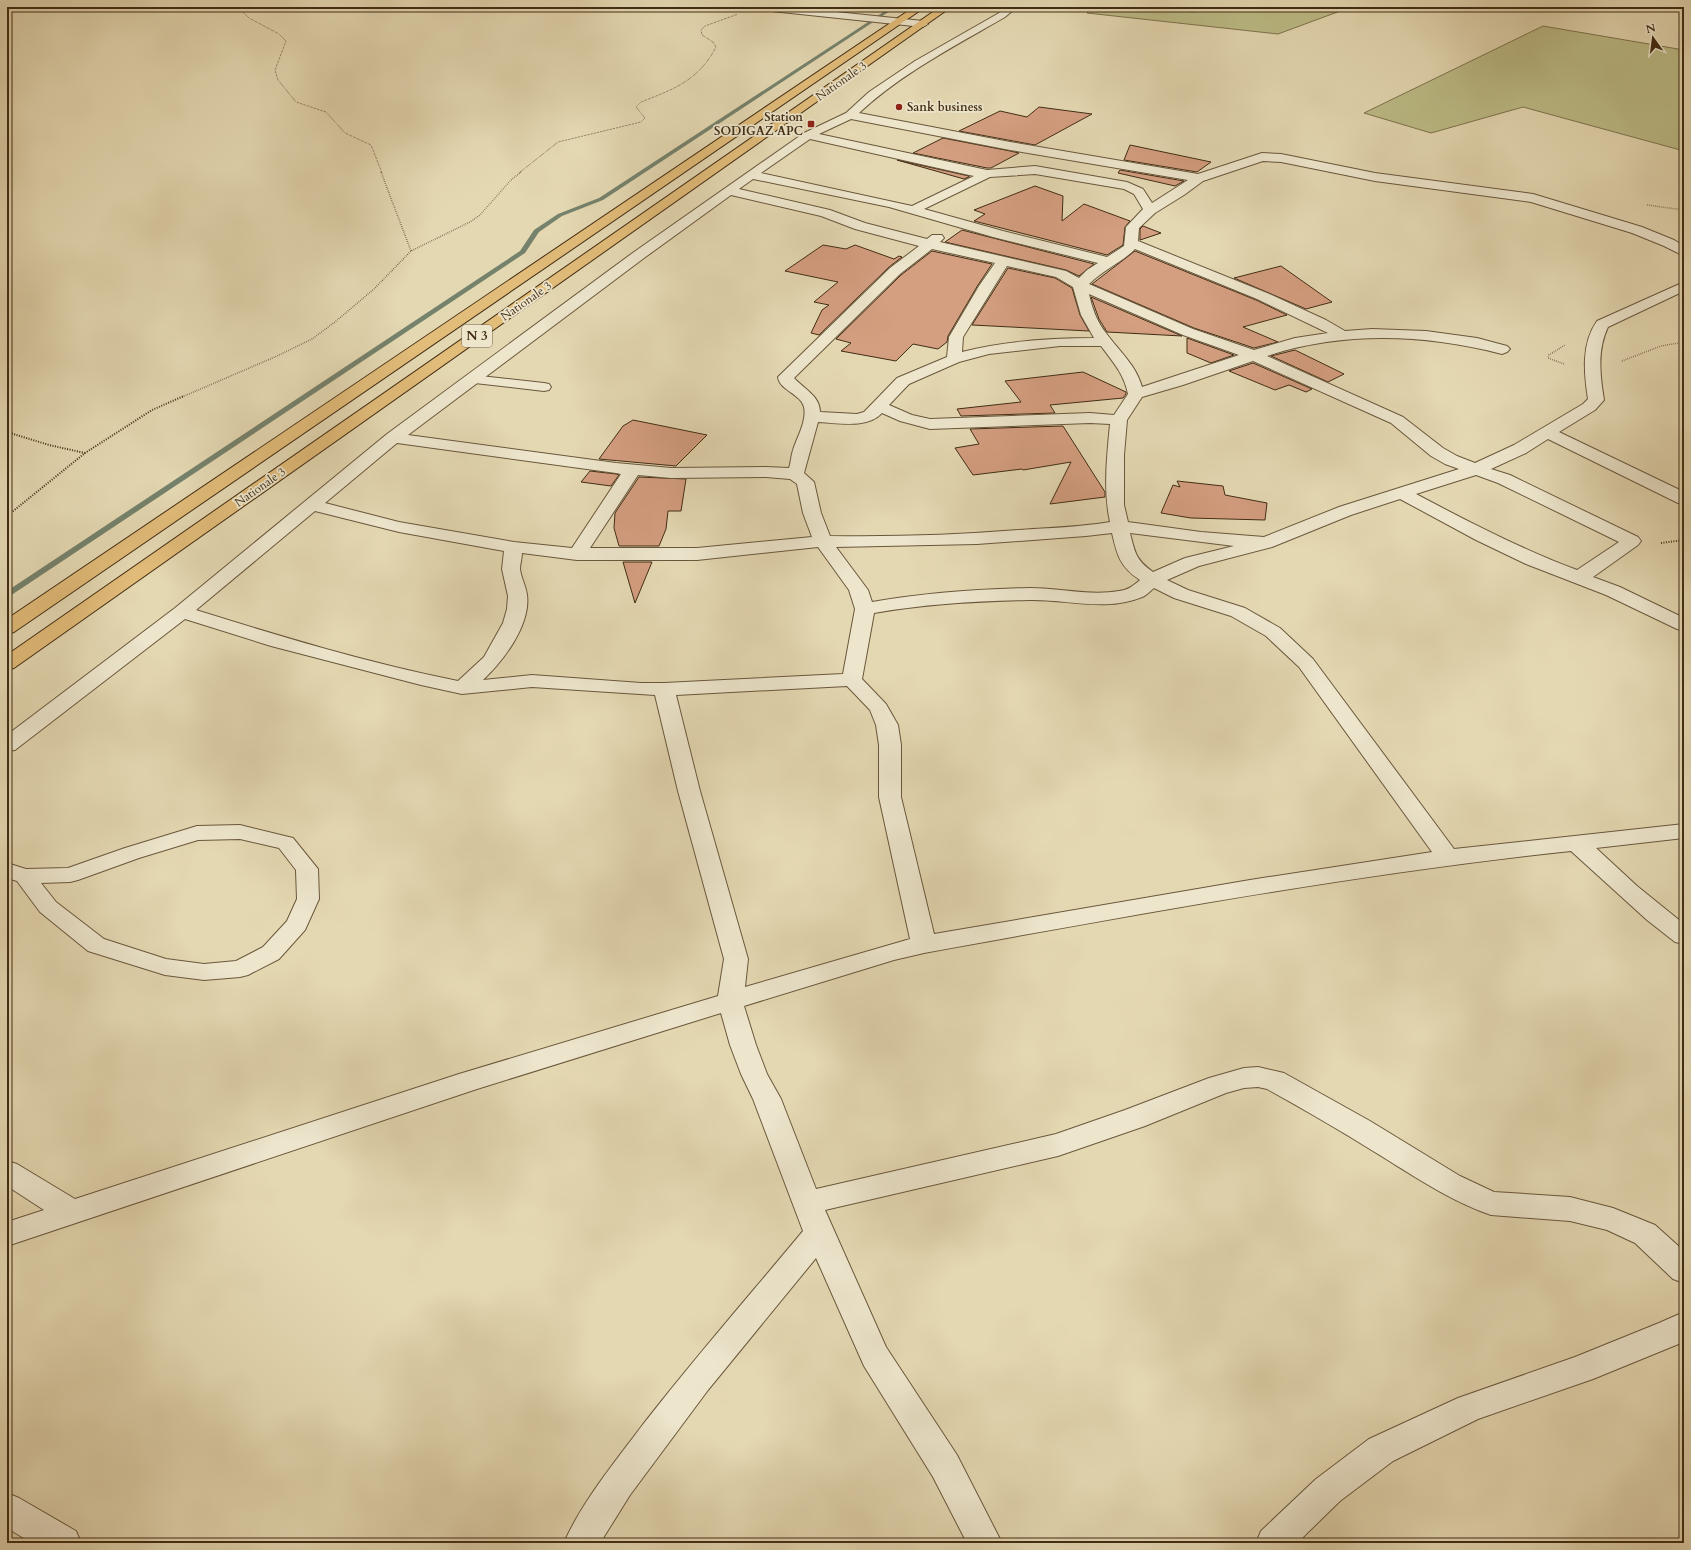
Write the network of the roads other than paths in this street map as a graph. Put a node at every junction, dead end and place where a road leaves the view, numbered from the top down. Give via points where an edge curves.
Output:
1 (761, 7) edge
2 (920, 7) edge
3 (946, 7) edge
4 (1012, 7) edge
5 (899, 22) junction
6 (923, 24) junction
7 (850, 115) junction
8 (808, 136) junction
9 (1010, 146) junction
10 (990, 153) dead end
11 (970, 160) dead end
12 (1090, 160) junction
13 (952, 167) junction
14 (987, 174) junction
15 (752, 175) junction
16 (1066, 175) junction
17 (1199, 178) junction
18 (729, 191) junction
19 (913, 210) junction
20 (1150, 210) junction
21 (954, 221) junction
22 (1131, 243) junction
23 (930, 245) junction
24 (1684, 252) edge
25 (1003, 261) junction
26 (1109, 262) junction
27 (1080, 285) junction
28 (1684, 286) edge
29 (1344, 336) junction
30 (1104, 342) junction
31 (1502, 349) dead end
32 (1253, 355) junction
33 (954, 359) junction
34 (471, 379) junction
35 (544, 387) dead end
36 (1136, 394) junction
37 (879, 406) junction
38 (812, 417) junction
39 (1119, 420) junction
40 (1548, 433) junction
41 (393, 438) junction
42 (1520, 449) junction
43 (1586, 453) junction
44 (633, 469) junction
45 (1476, 469) junction
46 (796, 474) junction
47 (1401, 493) junction
48 (1684, 499) edge
49 (312, 505) junction
50 (1120, 526) junction
51 (822, 541) junction
52 (1266, 543) junction
53 (514, 548) junction
54 (577, 554) junction
55 (1578, 578) junction
56 (1152, 580) junction
57 (865, 609) junction
58 (182, 612) junction
59 (1684, 625) edge
60 (7, 628) edge
61 (7, 664) edge
62 (852, 680) junction
63 (462, 688) junction
64 (664, 689) junction
65 (7, 745) edge
66 (1684, 831) edge
67 (1577, 843) junction
68 (1448, 858) junction
69 (16, 873) edge
70 (1684, 936) edge
71 (924, 944) junction
72 (730, 1002) junction
73 (7, 1172) edge
74 (808, 1202) junction
75 (72, 1212) junction
76 (819, 1233) junction
77 (7, 1234) edge
78 (1684, 1270) edge
79 (1684, 1326) edge
80 (7, 1509) edge
81 (64, 1543) edge
82 (582, 1543) edge
83 (985, 1543) edge
84 (1273, 1543) edge

1 - 5 street
2 - 5 main road, Nationale 3 / N 3
3 - 6 main road, Nationale 3 / N 3
4 - 7 street via 919,63 873,94
5 - 6 street
5 - 60 main road, Nationale 3 / N 3
6 - 61 main road, Nationale 3 / N 3
7 - 8 street
7 - 9 street
8 - 13 street
8 - 15 street
9 - 10 street
9 - 12 street
11 - 13 street
12 - 16 street
12 - 17 street
13 - 14 street
14 - 16 street via 1035,170
14 - 19 street
15 - 18 street
15 - 19 street
16 - 20 street via 1136,189
17 - 20 street
17 - 24 street via 1262,157 1281,158 1376,177 1533,198 1637,230
18 - 23 street via 825,213 860,226
18 - 34 street
19 - 21 street
20 - 22 street via 1133,227
21 - 23 street
21 - 26 street
22 - 26 street via 1121,255
22 - 29 street via 1262,296
23 - 25 street
23 - 38 street via 895,271 786,377 789,384 810,402
25 - 27 street via 1061,274
25 - 33 street via 956,338
26 - 27 street
27 - 30 street via 1082,297
27 - 32 street via 1188,332
28 - 40 street via 1602,324 1591,354 1596,400
29 - 31 street via 1405,333 1463,340
29 - 32 street via 1296,343
30 - 33 street via 1060,342 1004,348
30 - 36 street via 1118,356 1134,380
32 - 36 street
32 - 45 street via 1397,420 1437,452
33 - 37 street via 903,381
34 - 35 lane
34 - 41 street
36 - 39 street
37 - 38 street via 870,416 863,418
37 - 39 street via 906,418 930,424 1090,418
38 - 46 street
39 - 50 street via 1115,505
40 - 42 street
40 - 43 street
41 - 44 street
41 - 49 street
42 - 43 street
42 - 45 street
43 - 48 street
44 - 46 street via 671,473
44 - 54 street
45 - 47 street
45 - 55 street via 1504,479 1632,541
46 - 51 street via 805,482
47 - 52 street via 1345,511
47 - 55 street via 1482,536
49 - 53 street via 399,527
49 - 58 street
50 - 51 street via 977,539
50 - 52 street
50 - 56 street via 1129,560 1136,569
51 - 54 street via 696,554
51 - 57 street via 858,590
52 - 56 street via 1192,562
53 - 54 street
53 - 63 street via 511,569 518,596 513,623 491,661
55 - 59 street via 1613,591
56 - 57 street via 1136,593 1118,597 1031,594 964,597
56 - 68 street via 1181,594 1238,612 1273,632 1306,663
57 - 62 street
58 - 63 street via 278,642
58 - 65 street
62 - 64 street
62 - 71 street via 879,708 887,725 890,745 890,796
63 - 64 street via 532,681
64 - 72 street via 736,959
66 - 67 street
67 - 68 street
67 - 70 street via 1615,880
68 - 71 street via 1140,905
69 - 69 lane via 48,907 96,945 165,967 204,972 240,968 271,953 297,925 308,899 307,869 286,843 240,832 197,833 70,876
71 - 72 street
72 - 74 street via 754,1074 767,1099
72 - 75 street via 477,1079
73 - 75 street
74 - 76 street
74 - 78 street via 1058,1145 1219,1085 1258,1077 1274,1080 1450,1184 1491,1203 1570,1209 1613,1220 1645,1234
75 - 77 street
76 - 82 street via 697,1380 618,1484
76 - 83 street via 875,1356 945,1466
79 - 84 street via 1582,1369 1469,1408 1381,1450 1328,1490
80 - 81 street

